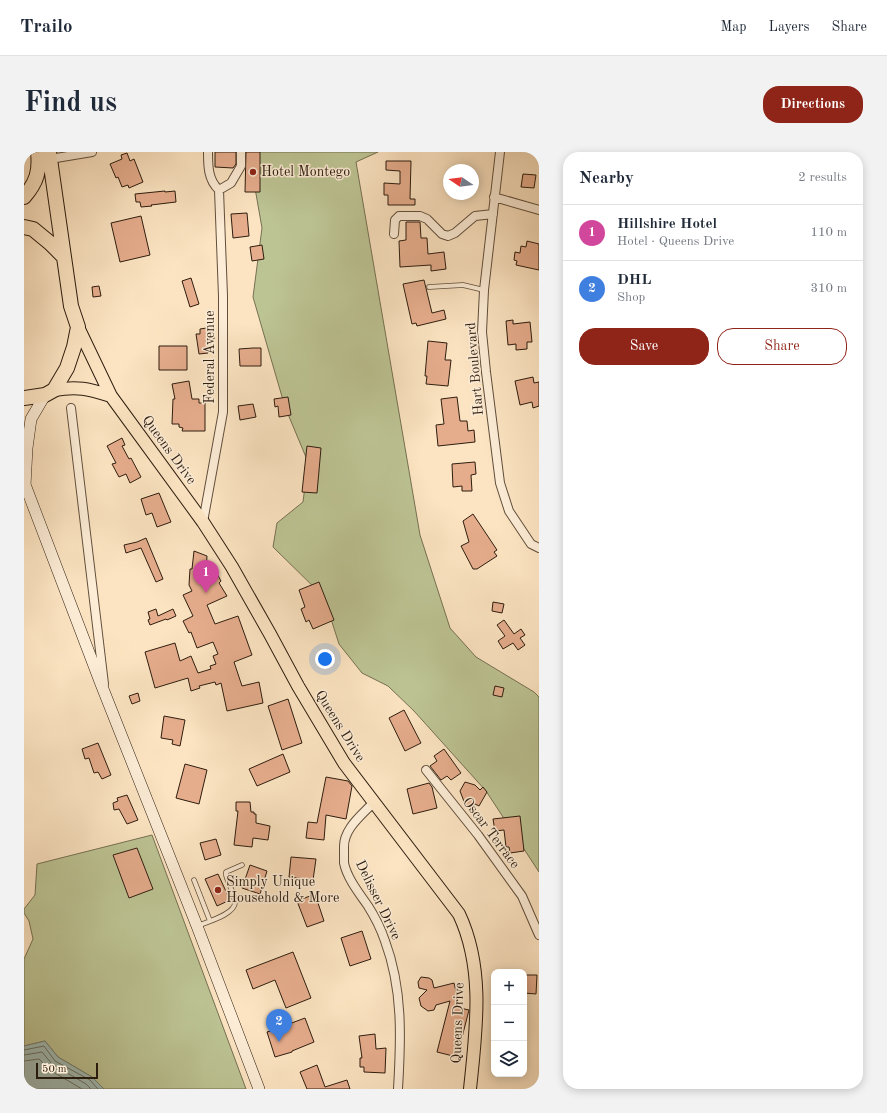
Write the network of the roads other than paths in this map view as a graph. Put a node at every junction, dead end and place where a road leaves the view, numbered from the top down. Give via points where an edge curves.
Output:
1 (92, 152) edge
2 (208, 152) edge
3 (241, 152) edge
4 (500, 152) edge
5 (45, 154) edge
6 (220, 190) junction
7 (24, 197) edge
8 (494, 197) junction
9 (539, 210) edge
10 (493, 214) junction
11 (24, 226) edge
12 (394, 234) dead end
13 (64, 257) junction
14 (429, 287) dead end
15 (484, 290) junction
16 (78, 327) junction
17 (50, 392) junction
18 (111, 396) junction
19 (24, 398) edge
20 (71, 408) dead end
21 (25, 484) edge
22 (203, 522) junction
23 (539, 548) edge
24 (105, 694) junction
25 (426, 770) dead end
26 (373, 803) junction
27 (242, 865) dead end
28 (194, 880) dead end
29 (210, 921) junction
30 (197, 926) junction
31 (539, 935) edge
32 (259, 1089) edge
33 (398, 1089) edge
34 (470, 1089) edge

1 - 5 street
2 - 6 street via 208,170 213,184
3 - 6 street via 240,166 231,183
4 - 8 street, Hart Boulevard
5 - 7 highway via 35,183
5 - 13 highway
6 - 22 street, Federal Avenue via 223,296 222,412
8 - 9 street
8 - 10 street, Hart Boulevard
10 - 12 street via 475,216 455,234 448,236 420,216 399,216 395,220
10 - 15 street, Hart Boulevard
11 - 13 highway via 33,229
13 - 16 highway via 71,306
14 - 15 lane via 462,285
15 - 23 street, Hart Boulevard via 482,332 500,483 512,516 531,544
16 - 17 highway via 66,368
16 - 18 main road, Queens Drive
17 - 18 main road via 69,387 86,388
17 - 19 highway
17 - 21 main road via 31,419
18 - 22 main road, Queens Drive
20 - 24 street
21 - 24 main road
22 - 26 main road, Queens Drive via 236,574 327,737
24 - 30 main road
25 - 31 street, Oscar Terrace via 522,896
26 - 33 street, Delisser Drive via 351,827 346,837 344,863 354,885 376,920 391,959 401,1037
26 - 34 main road, Queens Drive via 459,914 466,929 475,967 476,1005
27 - 29 lane via 226,872 235,901 233,908
28 - 29 lane
29 - 30 lane
30 - 32 main road

